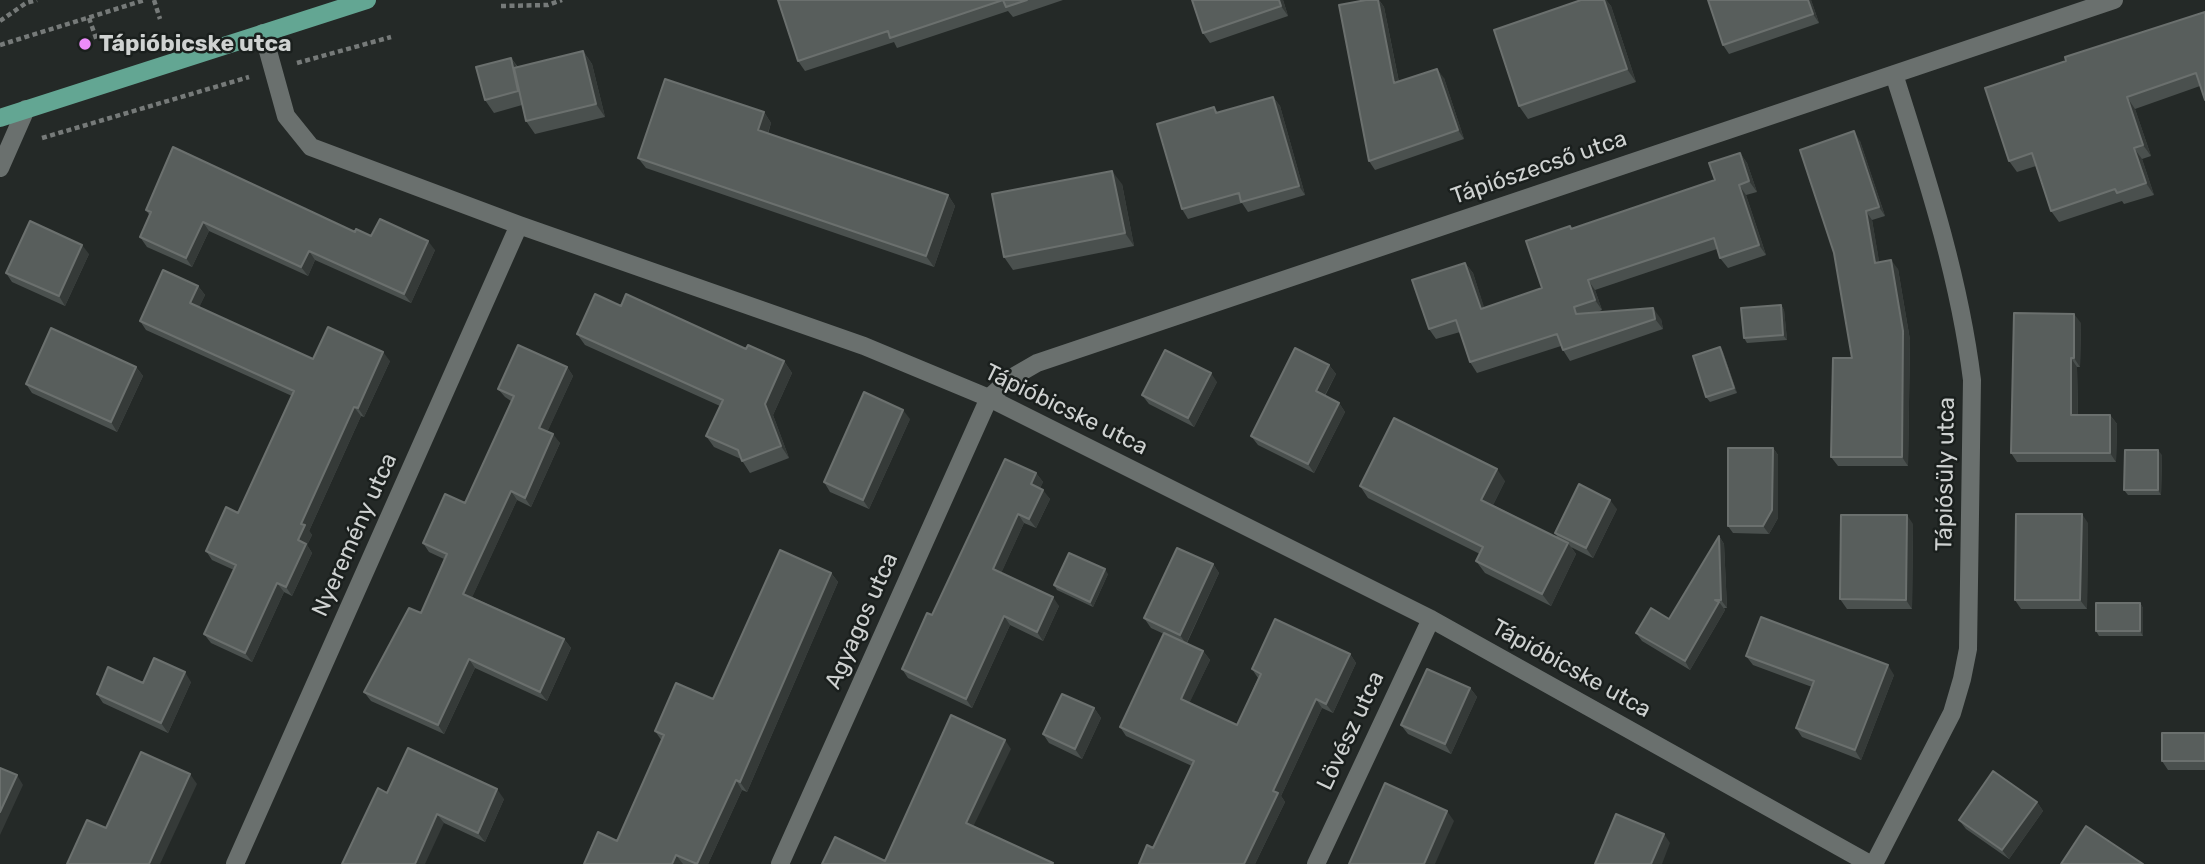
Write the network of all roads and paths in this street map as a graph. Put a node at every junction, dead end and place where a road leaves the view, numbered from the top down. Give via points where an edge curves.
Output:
1 (37, 0) edge
2 (145, 0) edge
3 (154, 0) edge
4 (368, 0) edge
5 (562, 0) edge
6 (2113, 0) edge
7 (501, 6) dead end
8 (89, 18) junction
9 (160, 19) dead end
10 (0, 21) edge
11 (263, 33) junction
12 (391, 37) dead end
13 (97, 41) dead end
14 (0, 45) edge
15 (274, 70) junction
16 (1894, 74) junction
17 (26, 109) junction
18 (0, 117) edge
19 (8, 149) junction
20 (0, 168) edge
21 (519, 225) junction
22 (989, 398) junction
23 (1431, 619) junction
24 (235, 864) edge
25 (780, 864) edge
26 (1316, 864) edge
27 (1872, 864) edge

1 - 10 path
2 - 8 path
3 - 9 path
4 - 11 main road
5 - 7 path via 548,5
6 - 16 street, Tápiószecső utca
8 - 13 path
8 - 14 path
11 - 15 street, Tápióbicske utca
11 - 17 main road
12 - 15 path
15 - 19 path
15 - 21 street, Tápióbicske utca via 286,116 311,147
16 - 22 street, Tápiószecső utca via 1037,363
16 - 27 street, Tápiósüly utca via 1936,209 1968,348 1972,380 1968,649 1952,713
17 - 18 main road
17 - 19 street
19 - 20 street
21 - 22 street, Tápióbicske utca via 864,346
21 - 24 street, Nyeremény utca
22 - 23 street, Tápióbicske utca
22 - 25 street, Agyagos utca
23 - 26 street, Lövész utca
23 - 27 street, Tápióbicske utca

